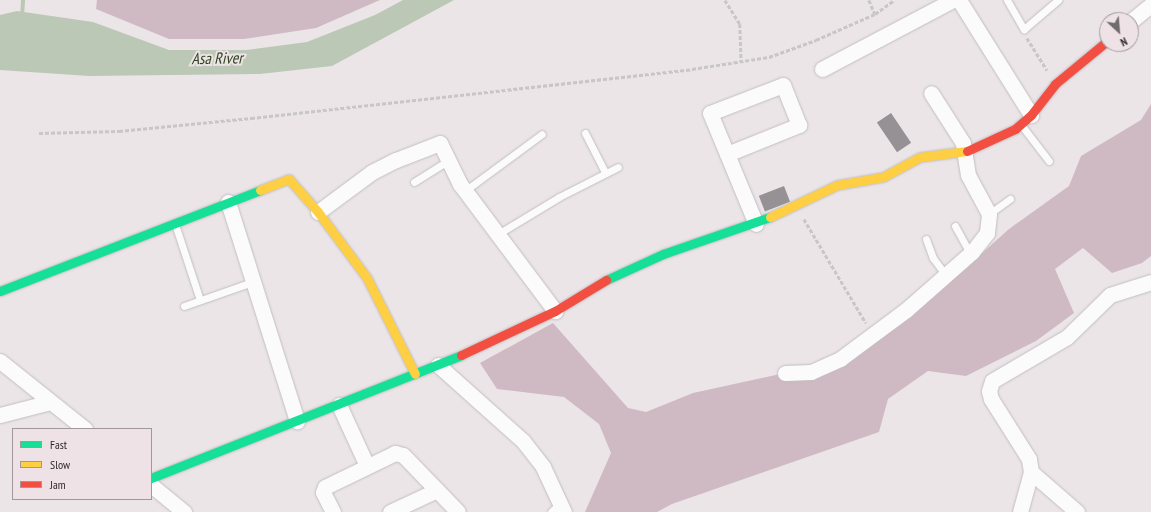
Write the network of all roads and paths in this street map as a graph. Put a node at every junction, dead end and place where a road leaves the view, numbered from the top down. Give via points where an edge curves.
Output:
1 (725, 0) edge
2 (869, 0) edge
3 (894, 0) edge
4 (953, 0) edge
5 (959, 0) edge
6 (1007, 0) edge
7 (1058, 0) edge
8 (1151, 5) edge
9 (875, 14) junction
10 (1139, 15) edge
11 (1024, 29) junction
12 (1099, 48) edge
13 (741, 61) junction
14 (822, 68) dead end
15 (1055, 84) junction
16 (931, 93) dead end
17 (1026, 119) junction
18 (39, 133) dead end
19 (585, 133) dead end
20 (542, 134) dead end
21 (965, 152) junction
22 (727, 154) junction
23 (448, 161) junction
24 (1049, 161) dead end
25 (618, 167) dead end
26 (605, 172) junction
27 (414, 182) dead end
28 (466, 190) junction
29 (1010, 199) dead end
30 (228, 202) junction
31 (796, 205) junction
32 (318, 212) junction
33 (989, 214) junction
34 (174, 222) junction
35 (756, 224) junction
36 (955, 226) dead end
37 (498, 234) junction
38 (926, 240) dead end
39 (970, 253) junction
40 (946, 275) junction
41 (252, 282) junction
42 (1151, 282) edge
43 (0, 291) edge
44 (200, 300) junction
45 (184, 306) dead end
46 (555, 311) junction
47 (874, 336) junction
48 (0, 361) edge
49 (438, 365) junction
50 (785, 373) dead end
51 (415, 374) junction
52 (50, 402) junction
53 (339, 405) junction
54 (0, 415) edge
55 (297, 421) junction
56 (84, 428) edge
57 (367, 466) junction
58 (1031, 472) junction
59 (152, 478) edge
60 (152, 486) edge
61 (436, 490) junction
62 (558, 509) edge
63 (184, 512) edge
64 (333, 512) edge
65 (390, 512) edge
66 (458, 512) edge
67 (1020, 512) edge
68 (1077, 512) edge

1 - 13 path via 740,24
2 - 9 path
3 - 9 path
4 - 14 street
5 - 17 street
6 - 11 lane
7 - 11 lane
8 - 10 street
9 - 13 path via 769,57
11 - 15 path
12 - 15 street
13 - 18 path via 251,118 119,131
15 - 17 street
16 - 21 street via 963,143
17 - 21 street
17 - 24 lane
19 - 26 lane
20 - 28 lane
21 - 31 street via 920,157 883,177 837,185
21 - 33 street via 968,175
22 - 22 street via 799,125 783,85 710,113
22 - 35 street
23 - 27 lane
23 - 28 street
23 - 32 street via 440,143 396,160 372,172
25 - 26 lane
26 - 37 lane
28 - 37 street
29 - 33 lane
30 - 32 street via 289,179
30 - 34 street
30 - 41 street
31 - 35 street
31 - 47 path
32 - 51 street via 367,278
33 - 39 street via 987,234
34 - 43 street
34 - 44 lane
35 - 46 street via 663,254 596,285
36 - 39 lane
37 - 46 street
38 - 40 lane
39 - 40 street
40 - 47 street
41 - 44 lane
41 - 55 street
42 - 58 street via 1110,295 1067,338 992,381 989,390 991,399 1021,444
44 - 45 lane
46 - 49 street
47 - 50 street via 840,358 811,372
48 - 52 street
49 - 51 street
49 - 62 street via 523,441 543,467
51 - 53 street
52 - 54 street
52 - 56 street
53 - 55 street
53 - 57 street
55 - 59 street
57 - 61 street via 395,453 403,455
57 - 64 street via 325,486 323,492
58 - 67 street
58 - 68 street
60 - 63 street
61 - 65 street
61 - 66 street

